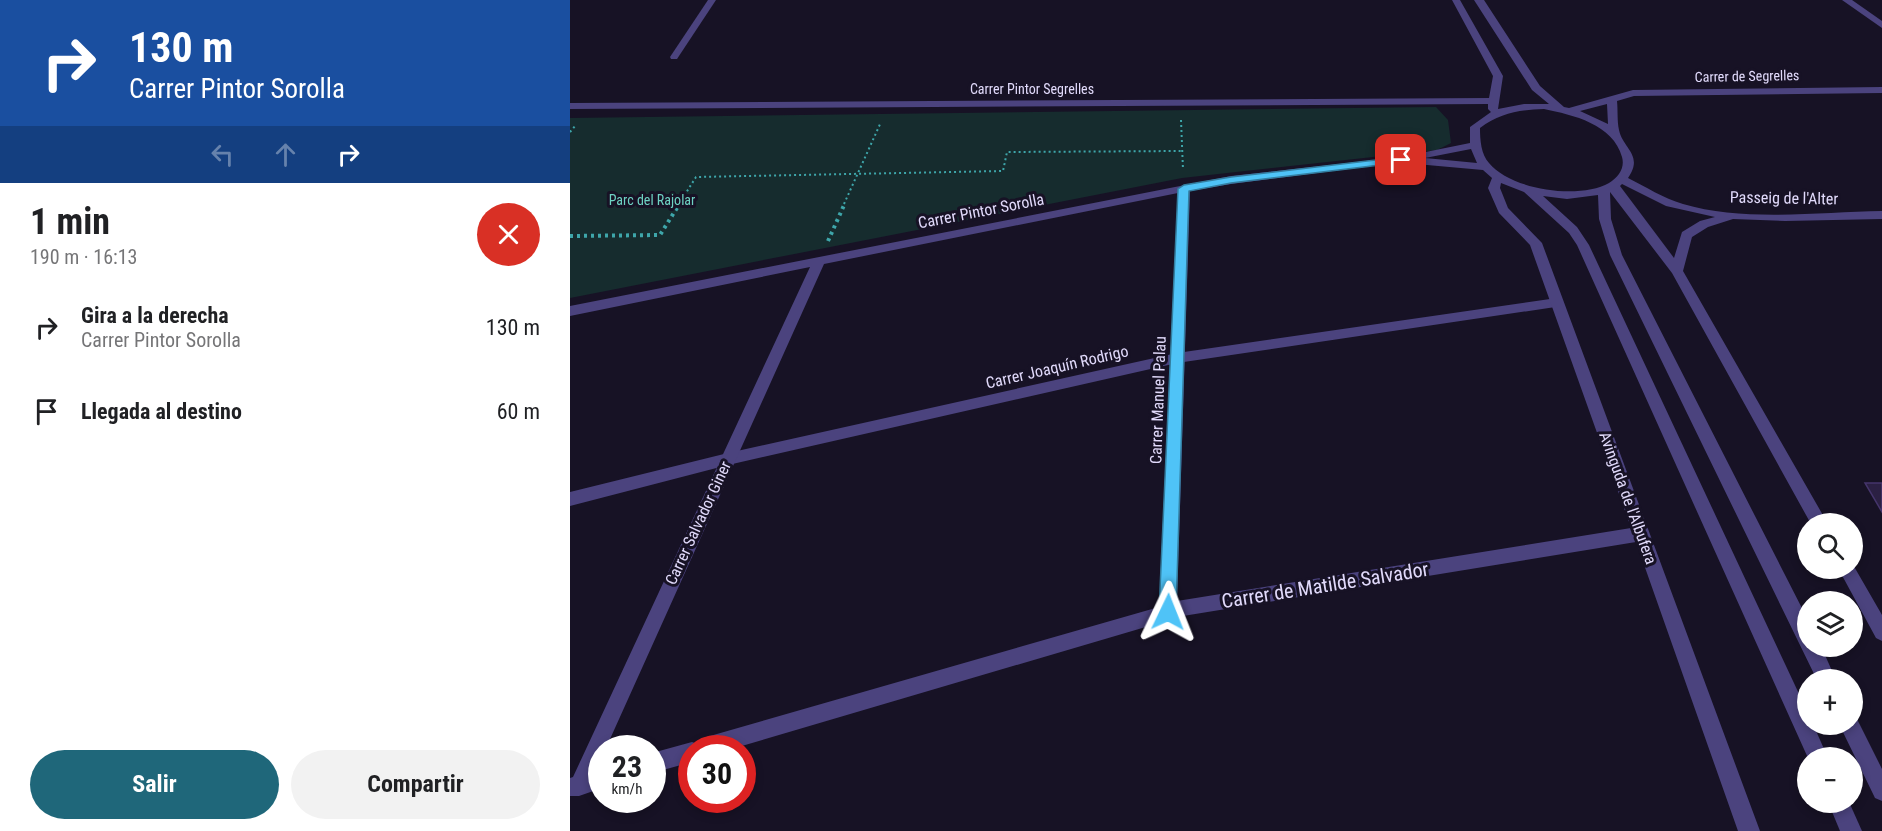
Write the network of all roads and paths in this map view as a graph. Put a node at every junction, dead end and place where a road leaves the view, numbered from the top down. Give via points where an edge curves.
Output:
1 (712, 0) edge
2 (1456, 0) edge
3 (1479, 0) edge
4 (1846, 0) edge
5 (1882, 25) edge
6 (674, 57) dead end
7 (1882, 90) edge
8 (1612, 99) junction
9 (1494, 101) junction
10 (1181, 103) junction
11 (888, 104) junction
12 (570, 106) edge
13 (1566, 110) junction
14 (1492, 113) junction
15 (1614, 133) junction
16 (1474, 145) junction
17 (1182, 151) junction
18 (1401, 160) junction
19 (1492, 171) junction
20 (858, 173) junction
21 (1613, 185) junction
22 (1184, 189) junction
23 (1528, 189) junction
24 (1882, 215) edge
25 (1732, 217) junction
26 (570, 236) edge
27 (819, 261) junction
28 (1677, 271) junction
29 (1557, 303) junction
30 (570, 311) edge
31 (1177, 358) junction
32 (728, 459) junction
33 (570, 498) edge
34 (1814, 513) edge
35 (1641, 534) junction
36 (1852, 579) edge
37 (1168, 612) junction
38 (1797, 618) edge
39 (1882, 632) edge
40 (747, 735) edge
41 (1854, 735) edge
42 (1813, 747) edge
43 (574, 787) edge
44 (1882, 790) edge
45 (1843, 813) edge
46 (1749, 831) edge
47 (1851, 831) edge

1 - 6 lane
2 - 9 street via 1498,76
3 - 13 street via 1536,88
4 - 5 street
7 - 8 street, Carrer de Segrelles via 1633,93
8 - 13 street, Carrer de Segrelles
8 - 15 street
9 - 10 street, Carrer Pintor Segrelles
9 - 14 street
10 - 11 street, Carrer Pintor Segrelles
10 - 17 path
11 - 12 street, Carrer Pintor Segrelles
11 - 20 path
13 - 14 street via 1511,107
13 - 15 street via 1603,124
14 - 16 street via 1475,127
15 - 21 street via 1627,149 1629,165 1627,173
16 - 18 street, Carrer Pintor Sorolla
16 - 19 street
17 - 20 path via 1007,152 1003,171
17 - 22 path
18 - 19 street, Carrer Pintor Sorolla
18 - 22 street, Carrer Pintor Sorolla
19 - 23 street, Carrer Pintor Sorolla
19 - 29 street, Avinguda de l'Albufera via 1503,210 1536,243
20 - 26 path via 696,177 660,235
20 - 27 path
21 - 23 street via 1579,195
21 - 25 street, Passeig de l'Alter via 1688,209
21 - 28 street
21 - 38 street via 1605,219 1616,255
22 - 27 street, Carrer Pintor Sorolla
22 - 31 street, Carrer Manuel Palau
23 - 42 street via 1573,230 1583,245
24 - 25 street, Passeig de l'Alter
25 - 28 street via 1704,224 1686,235
27 - 30 street, Carrer Pintor Sorolla
27 - 32 street, Carrer Salvador Giner
28 - 34 street
29 - 31 street, Carrer Joaquín Rodrigo
29 - 35 street, Avinguda de l'Albufera
31 - 32 street, Carrer Joaquín Rodrigo
31 - 37 street, Carrer Manuel Palau
32 - 33 street, Carrer Joaquín Rodrigo
32 - 43 street, Carrer Salvador Giner
35 - 37 street, Carrer de Matilde Salvador
35 - 46 street, Avinguda de l'Albufera
36 - 39 street
37 - 40 street, Carrer de Matilde Salvador
41 - 44 street
45 - 47 street

